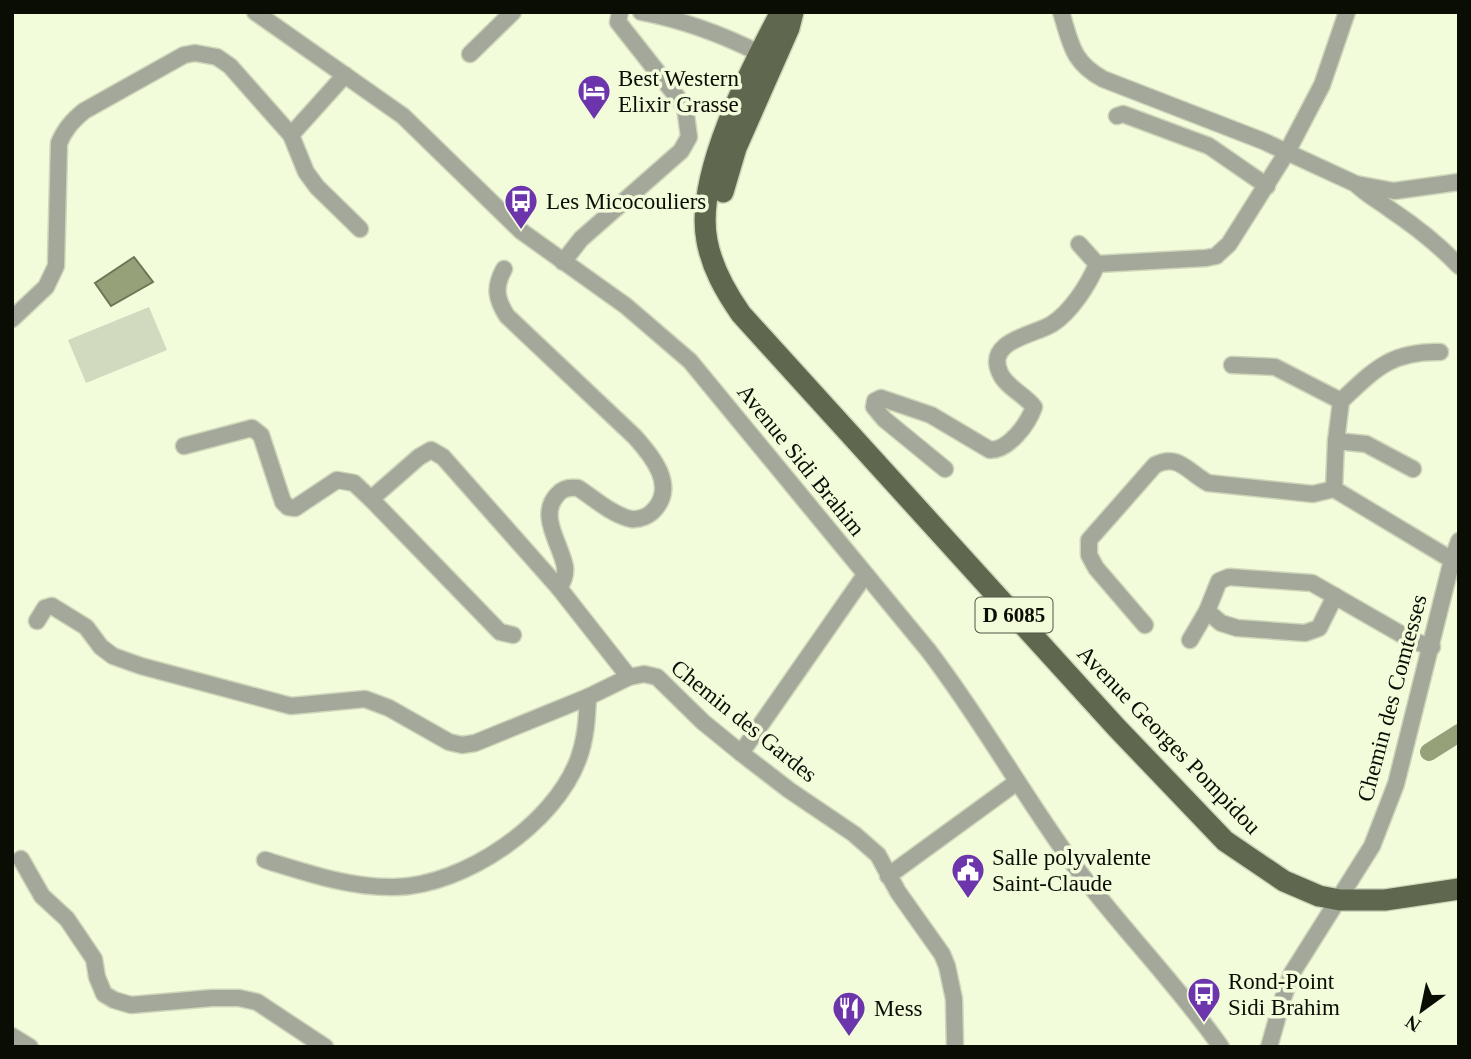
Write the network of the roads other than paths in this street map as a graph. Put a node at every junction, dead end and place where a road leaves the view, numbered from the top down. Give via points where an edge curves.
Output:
1 (255, 12) edge
2 (513, 12) edge
3 (620, 12) edge
4 (640, 12) edge
5 (781, 12) edge
6 (793, 12) edge
7 (1061, 12) edge
8 (1347, 12) edge
9 (759, 53) junction
10 (470, 54) dead end
11 (345, 75) junction
12 (1116, 116) dead end
13 (291, 135) junction
14 (736, 148) junction
15 (1287, 152) junction
16 (1459, 182) edge
17 (1356, 184) junction
18 (1267, 186) junction
19 (360, 229) dead end
20 (1079, 244) dead end
21 (563, 262) junction
22 (1097, 264) junction
23 (1459, 266) edge
24 (504, 269) dead end
25 (12, 319) edge
26 (760, 332) junction
27 (1440, 352) dead end
28 (1232, 365) dead end
29 (1341, 401) junction
30 (1336, 441) junction
31 (184, 446) dead end
32 (945, 469) dead end
33 (1413, 469) dead end
34 (1334, 489) junction
35 (371, 499) junction
36 (1459, 541) edge
37 (1452, 561) junction
38 (865, 575) junction
39 (559, 588) junction
40 (1335, 596) junction
41 (1207, 611) junction
42 (37, 621) dead end
43 (1146, 625) dead end
44 (513, 635) dead end
45 (1190, 640) dead end
46 (1432, 647) junction
47 (629, 677) junction
48 (588, 697) junction
49 (741, 753) junction
50 (1017, 782) junction
51 (22, 859) dead end
52 (265, 860) dead end
53 (888, 876) junction
54 (1459, 888) edge
55 (1340, 900) junction
56 (12, 1037) edge
57 (1219, 1042) edge
58 (1268, 1045) edge
59 (30, 1047) edge
60 (325, 1047) edge
61 (955, 1047) edge

1 - 11 street, Avenue Sidi Brahim
2 - 10 street
3 - 21 street via 618,22 685,107 689,137 681,151 581,239
4 - 9 street via 671,18
5 - 9 main road, Avenue Georges Pompidou / D 6085
6 - 14 main road, Avenue Georges Pompidou / D 6085
7 - 15 street via 1074,53 1087,70
8 - 15 street via 1322,85
9 - 14 main road via 765,61 739,122
9 - 26 main road, Avenue Georges Pompidou / D 6085 via 719,147 706,239 726,293
11 - 13 street
11 - 21 street, Avenue Sidi Brahim via 403,116 521,231
12 - 18 street via 1123,114 1209,146
13 - 19 street via 317,187
13 - 25 street via 230,66 206,54 184,55 84,111 60,143 52,277
14 - 26 main road, Avenue Georges Pompidou / D 6085 via 723,192 720,236 735,289
15 - 17 street
15 - 18 street
16 - 17 street via 1394,191
17 - 23 street via 1438,243
18 - 22 street via 1216,256
20 - 22 street
21 - 38 street, Avenue Sidi Brahim via 690,361
22 - 32 street via 1063,316 1013,340 999,357 1002,377 1034,407 1006,445 990,450 931,415 881,398 875,401 874,407 884,419
24 - 39 street via 496,292 507,316 635,437 664,484 659,505 642,519 619,514 578,488 556,495 549,511 565,569
26 - 55 main road, Avenue Georges Pompidou / D 6085 via 1116,727 1225,841 1284,881
27 - 29 street via 1406,354 1383,363
28 - 29 street via 1275,367
29 - 30 street
30 - 33 street via 1366,444
30 - 34 street
31 - 35 street via 252,428 261,435 288,507 295,508 337,480 354,483
34 - 37 street
34 - 43 street via 1313,494 1208,483 1178,461 1155,465 1089,540 1089,555 1096,568
35 - 39 street via 431,450 443,457
35 - 44 street via 499,632
36 - 37 street, Chemin des Comtesses
37 - 46 street, Chemin des Comtesses
38 - 49 street
38 - 50 street, Avenue Sidi Brahim via 957,687
39 - 47 street
40 - 41 street via 1312,583 1229,577 1219,581
40 - 41 street via 1318,628 1305,633 1237,628 1221,623
40 - 46 street via 1413,641
41 - 45 street
42 - 48 street via 46,608 59,608 86,626 113,656 141,666 291,706 365,699 461,745
46 - 55 street, Chemin des Comtesses via 1386,814
47 - 48 street
47 - 49 street, Chemin des Gardes via 657,677
48 - 52 street via 585,738 567,782 550,805 502,850 438,880 393,887 336,881
49 - 53 street, Chemin des Gardes via 868,845
50 - 53 street
50 - 57 street, Avenue Sidi Brahim via 1078,870
51 - 60 street via 42,896 67,919 94,959 104,994 131,1005 212,998 257,1002
53 - 61 street, Chemin des Gardes via 947,966 954,999
54 - 55 main road, D 6085 via 1399,899
55 - 58 street, Chemin des Comtesses via 1293,973
56 - 59 street

